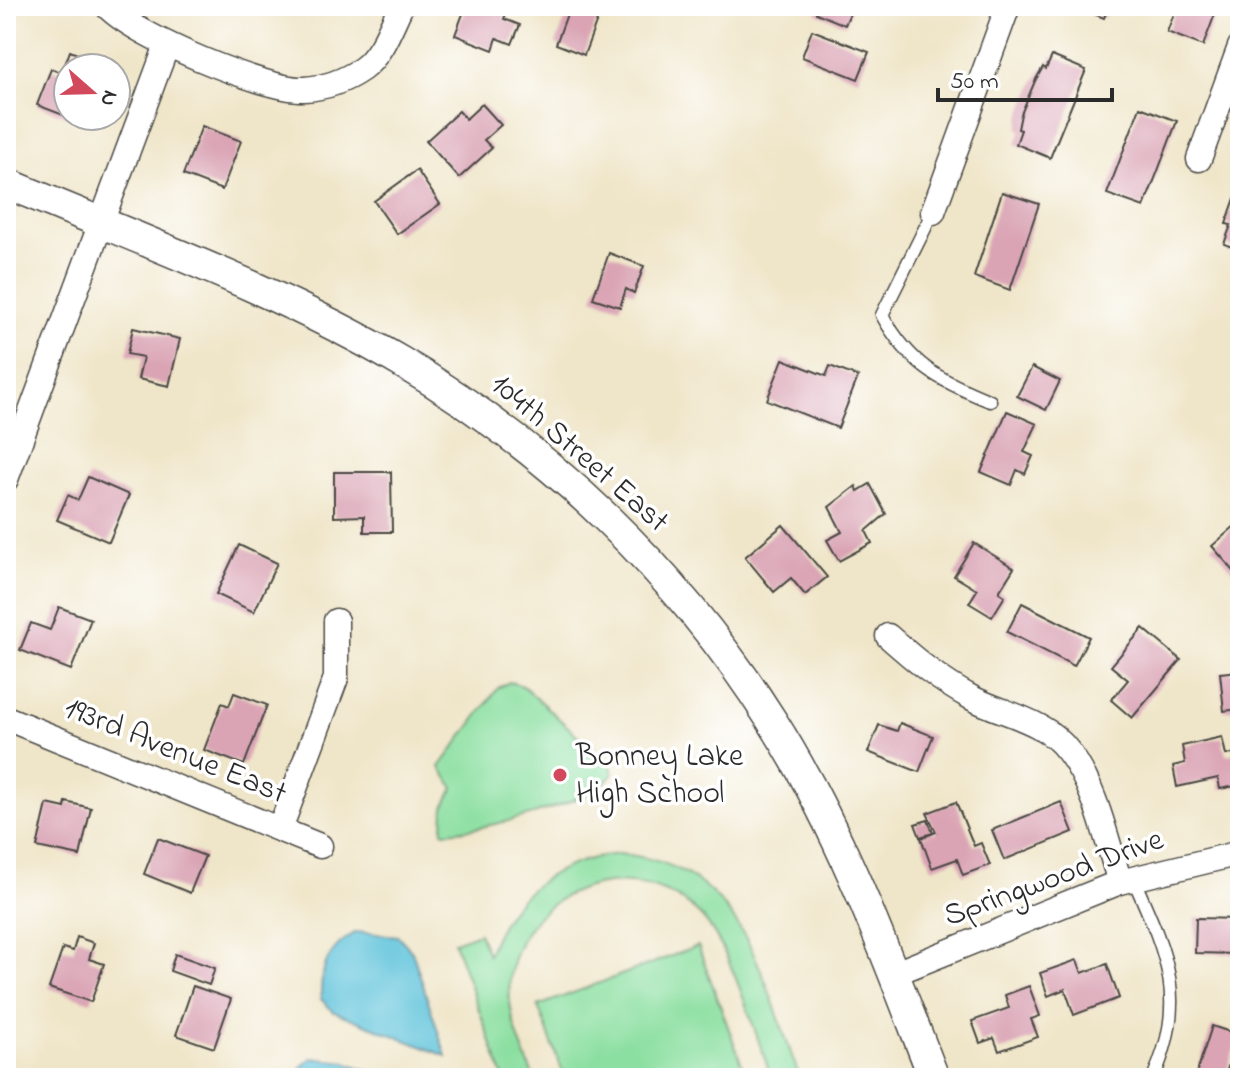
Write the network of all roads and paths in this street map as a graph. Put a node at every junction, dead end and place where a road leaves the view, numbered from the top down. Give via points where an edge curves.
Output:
1 (107, 6) edge
2 (401, 6) edge
3 (1008, 6) edge
4 (167, 45) junction
5 (1240, 47) edge
6 (1199, 159) dead end
7 (6, 183) edge
8 (933, 212) joint
9 (103, 224) junction
10 (990, 401) dead end
11 (6, 479) edge
12 (336, 621) dead end
13 (888, 636) dead end
14 (6, 718) edge
15 (280, 829) junction
16 (320, 846) dead end
17 (1240, 853) edge
18 (1127, 880) junction
19 (893, 974) junction
20 (934, 1078) edge
21 (1153, 1078) edge

1 - 4 street
2 - 4 street via 366,67 328,86 275,86
3 - 8 street
4 - 9 street
5 - 6 street
7 - 9 street, 104th Street East
8 - 10 lane via 882,315 917,363 951,387
9 - 11 street
9 - 19 street, 104th Street East via 327,322 399,360 488,418 613,523 671,584 774,723 840,851
12 - 15 street via 336,678
13 - 18 street via 929,673 975,699 1026,718 1067,748 1084,773
14 - 15 street, 193rd Avenue East
15 - 16 street, 193rd Avenue East
17 - 18 street, Springwood Drive
18 - 19 street, Springwood Drive
18 - 21 lane via 1163,946 1173,1001 1166,1049
19 - 20 street, 104th Street East

